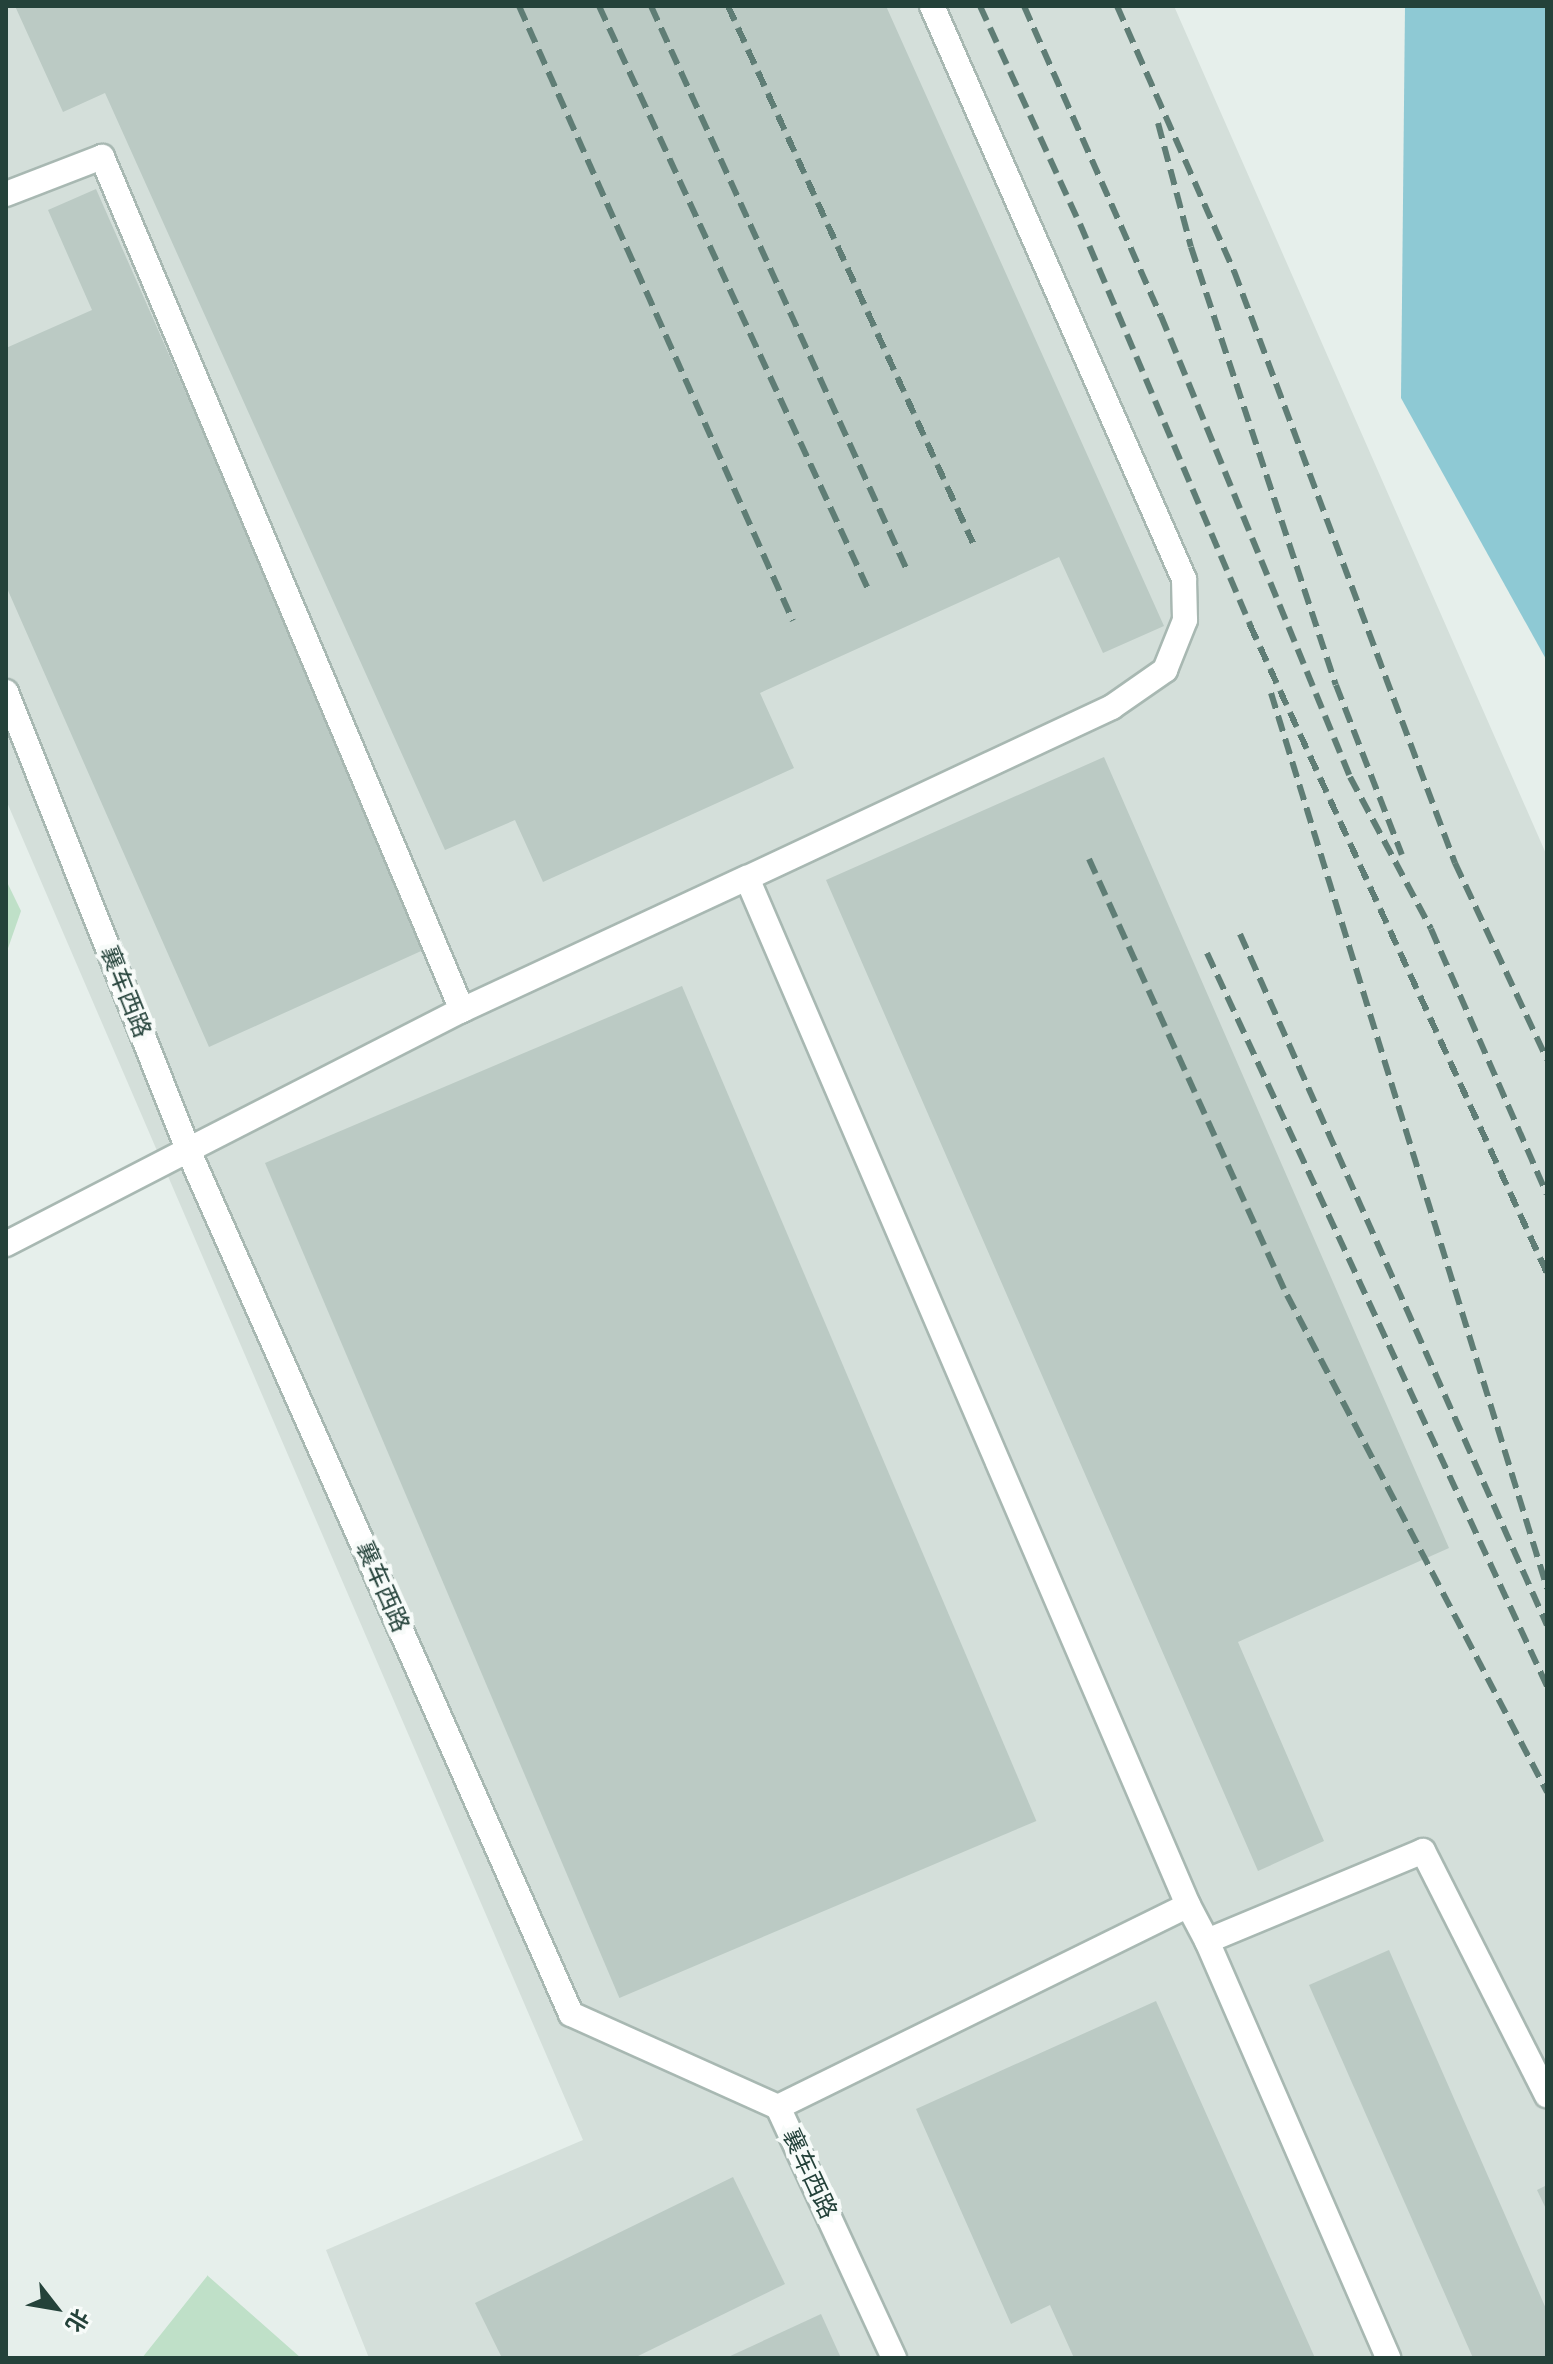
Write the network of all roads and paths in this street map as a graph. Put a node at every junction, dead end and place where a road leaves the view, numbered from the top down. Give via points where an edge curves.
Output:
1 (932, 6) edge
2 (6, 194) edge
3 (6, 692) edge
4 (747, 878) junction
5 (462, 1010) junction
6 (188, 1150) junction
7 (6, 1244) edge
8 (1188, 1905) junction
9 (1207, 1941) junction
10 (1547, 2095) edge
11 (778, 2107) junction
12 (894, 2358) edge
13 (1388, 2358) edge

1 - 4 street via 1184,579 1185,620 1165,670 1112,707
2 - 5 street via 102,157
3 - 6 street, 襄车西路
4 - 5 street
4 - 8 street
5 - 6 street
6 - 7 street
6 - 11 street, 襄车西路 via 571,2014
8 - 9 street
8 - 11 street
9 - 10 street via 1423,1851
9 - 13 street
11 - 12 street, 襄车西路

